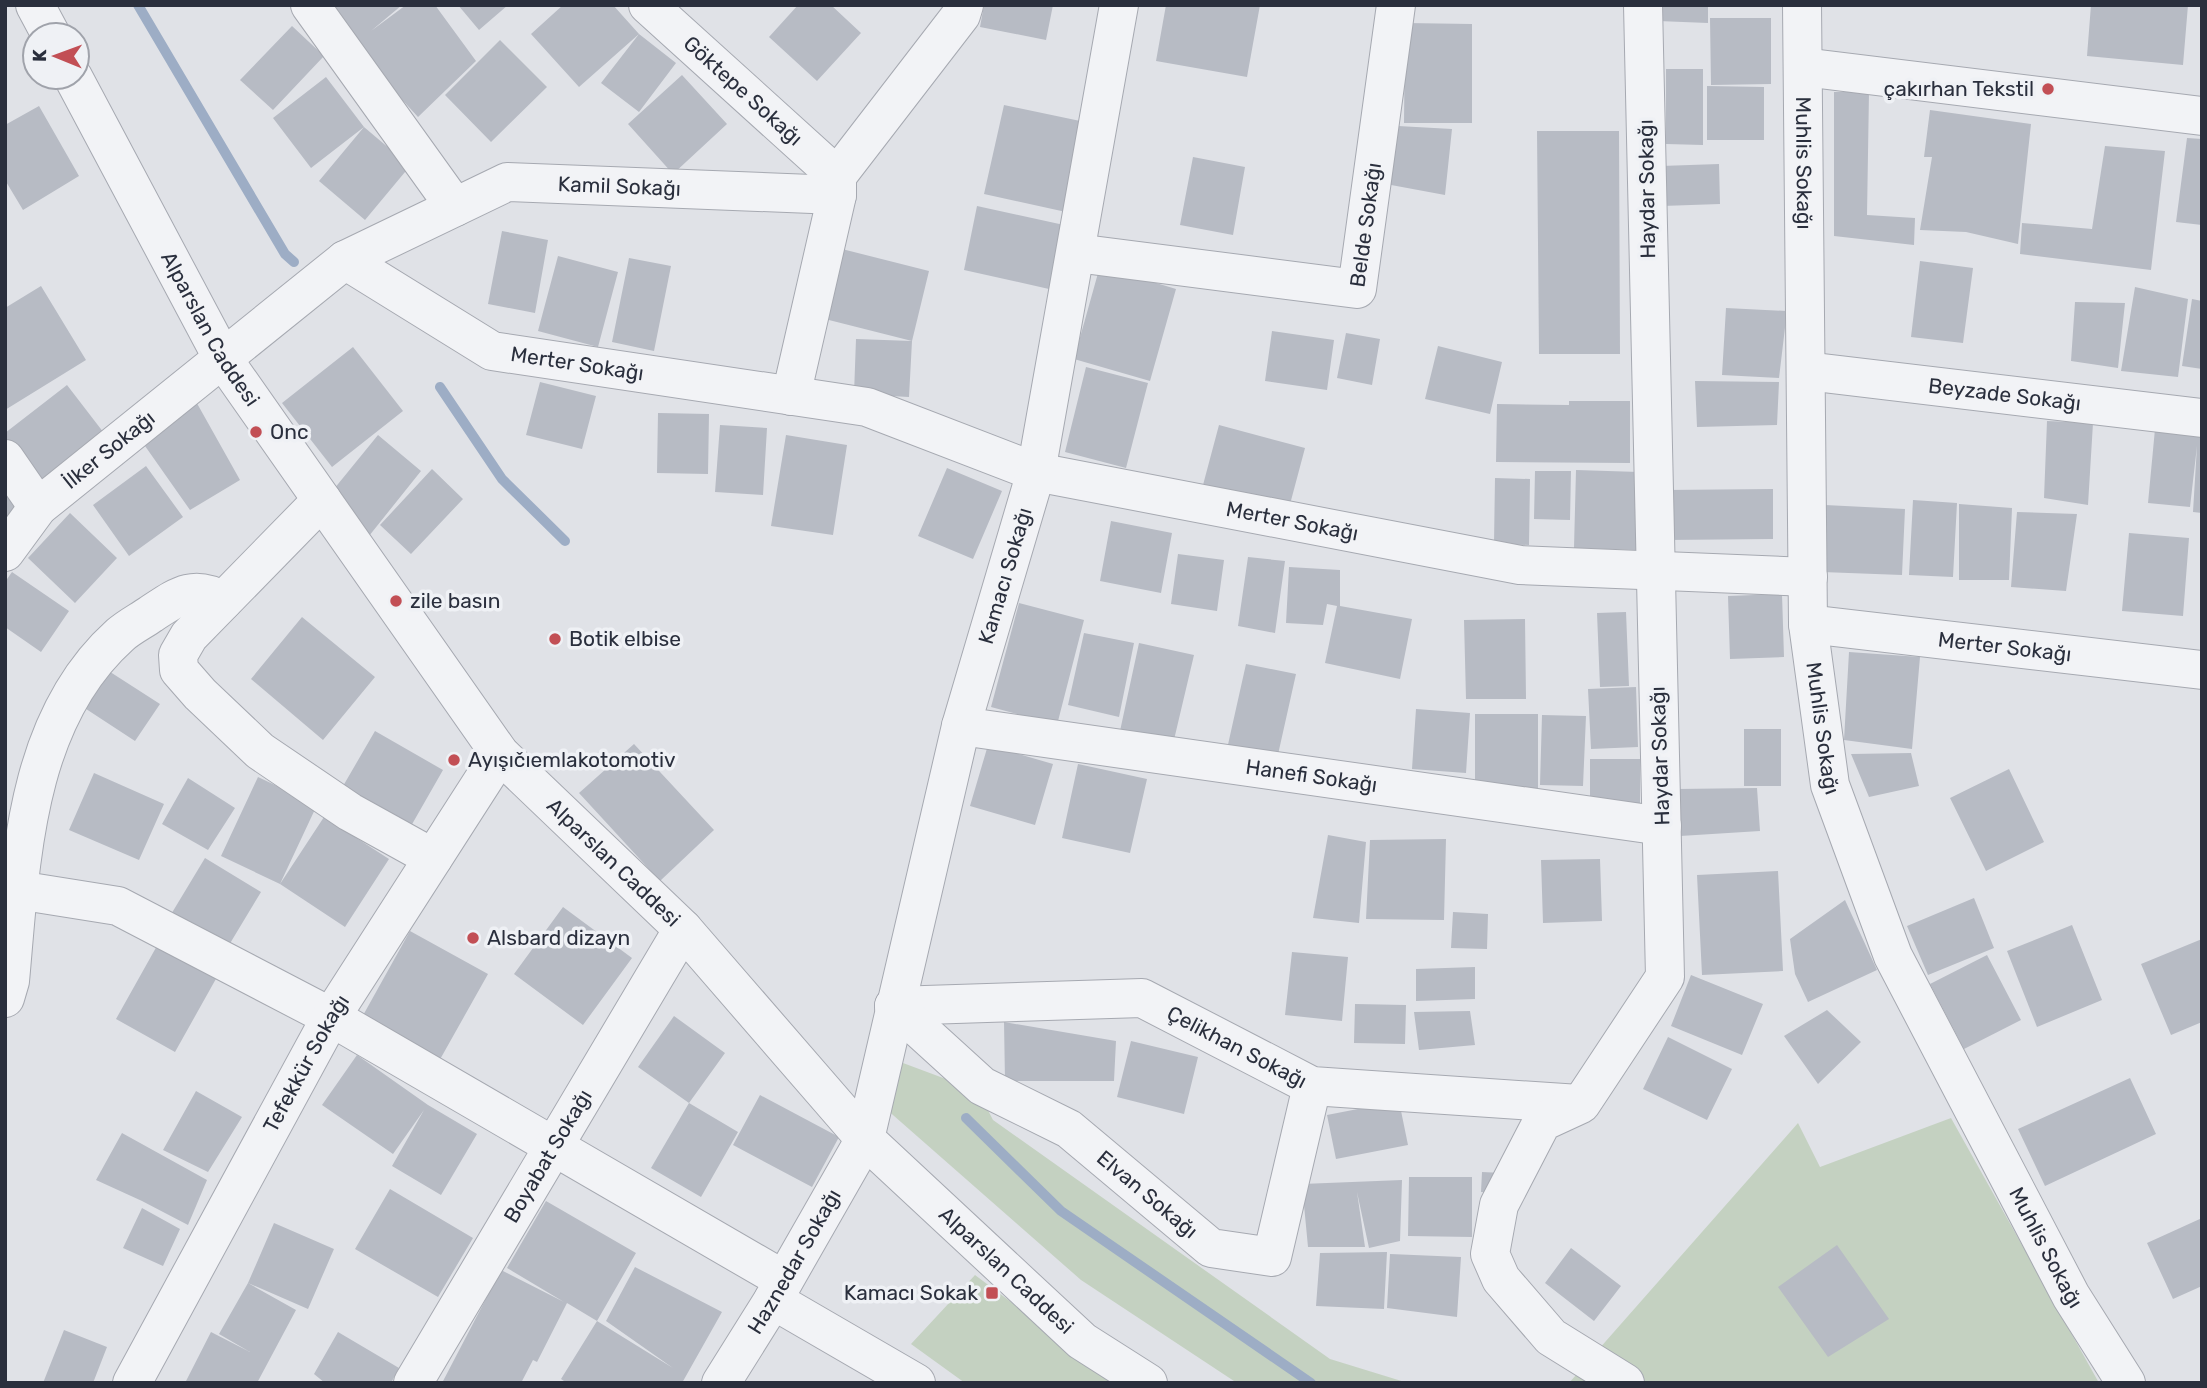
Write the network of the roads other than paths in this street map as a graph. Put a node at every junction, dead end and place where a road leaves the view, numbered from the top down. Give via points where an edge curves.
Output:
1 (35, 5) edge
2 (310, 5) edge
3 (648, 5) edge
4 (964, 5) edge
5 (1119, 5) edge
6 (1396, 5) edge
7 (1643, 5) edge
8 (1802, 5) edge
9 (44, 21) edge
10 (1803, 67) junction
11 (80, 91) edge
12 (2202, 116) edge
13 (837, 186) junction
14 (455, 206) junction
15 (1076, 253) junction
16 (345, 260) junction
17 (223, 359) junction
18 (1806, 371) junction
19 (791, 396) junction
20 (2202, 418) edge
21 (5, 459) edge
22 (1036, 472) junction
23 (322, 500) junction
24 (38, 507) junction
25 (5, 552) edge
26 (1654, 570) junction
27 (1808, 577) junction
28 (223, 601) junction
29 (1808, 624) junction
30 (2202, 670) edge
31 (961, 726) junction
32 (500, 754) junction
33 (1662, 826) junction
34 (433, 858) junction
35 (12, 889) edge
36 (683, 929) junction
37 (5, 998) edge
38 (894, 1006) junction
39 (331, 1017) junction
40 (1312, 1086) junction
41 (1581, 1104) junction
42 (865, 1139) junction
43 (555, 1147) junction
44 (778, 1290) junction
45 (132, 1383) edge
46 (413, 1383) edge
47 (720, 1383) edge
48 (916, 1383) edge
49 (1148, 1383) edge
50 (1625, 1383) edge
51 (2126, 1383) edge

1 - 9 street
2 - 14 street
3 - 13 street, Göktepe Sokağı
4 - 13 street
5 - 15 street, Kamacı Sokağı
6 - 15 street, Belde Sokağı via 1357,289
7 - 26 street, Haydar Sokağı
8 - 10 street, Muhlis Sokağı
10 - 12 street
10 - 18 street, Muhlis Sokağı
11 - 17 street, Alparslan Caddesi
13 - 14 street, Kamil Sokağı via 507,182
13 - 19 street
14 - 16 street, Kamil Sokağı
15 - 22 street, Kamacı Sokağı
16 - 17 street, Kamil Sokağı
16 - 19 street, Merter Sokağı via 492,351
17 - 23 street, Alparslan Caddesi
17 - 24 street, İlker Sokağı
18 - 20 street, Beyzade Sokağı
18 - 27 street, Muhlis Sokağı
19 - 22 street, Merter Sokağı via 867,407
21 - 24 street
22 - 26 street, Merter Sokağı via 1520,565
22 - 31 street, Kamacı Sokağı
23 - 28 street
23 - 32 street, Alparslan Caddesi
24 - 25 street, İlker Sokağı
26 - 27 street, Merter Sokağı
26 - 33 street, Haydar Sokağı
27 - 29 street, Muhlis Sokağı
28 - 34 street via 189,636 178,655 179,670 260,751 350,812
28 - 35 street via 199,592 174,599 122,633 77,684 53,735 31,804
29 - 30 street, Merter Sokağı
29 - 51 street, Muhlis Sokağı via 1830,785 1893,956 2071,1296
31 - 33 street, Hanefi Sokağı
31 - 38 street, Kamacı Sokağı
32 - 34 street, Tefekkür Sokağı
32 - 36 street, Alparslan Caddesi
33 - 41 street, Haydar Sokağı via 1665,977
34 - 39 street, Tefekkür Sokağı
35 - 37 street via 10,981
35 - 39 street via 118,906
36 - 42 street, Alparslan Caddesi
36 - 43 street, Boyabat Sokağı
38 - 40 street, Çelikhan Sokağı via 1142,998
38 - 40 street, Elvan Sokağı via 982,1086 1069,1129 1211,1248 1272,1257
38 - 42 street, Kamacı Sokağı
39 - 43 street
39 - 45 street, Tefekkür Sokağı
40 - 41 street, Çelikhan Sokağı
41 - 50 street via 1542,1122 1499,1205 1490,1254 1501,1279 1551,1337
42 - 44 street, Haznedar Sokağı
42 - 49 street, Alparslan Caddesi via 1083,1341
43 - 44 street
43 - 46 street, Boyabat Sokağı
44 - 47 street, Haznedar Sokağı
44 - 48 street

